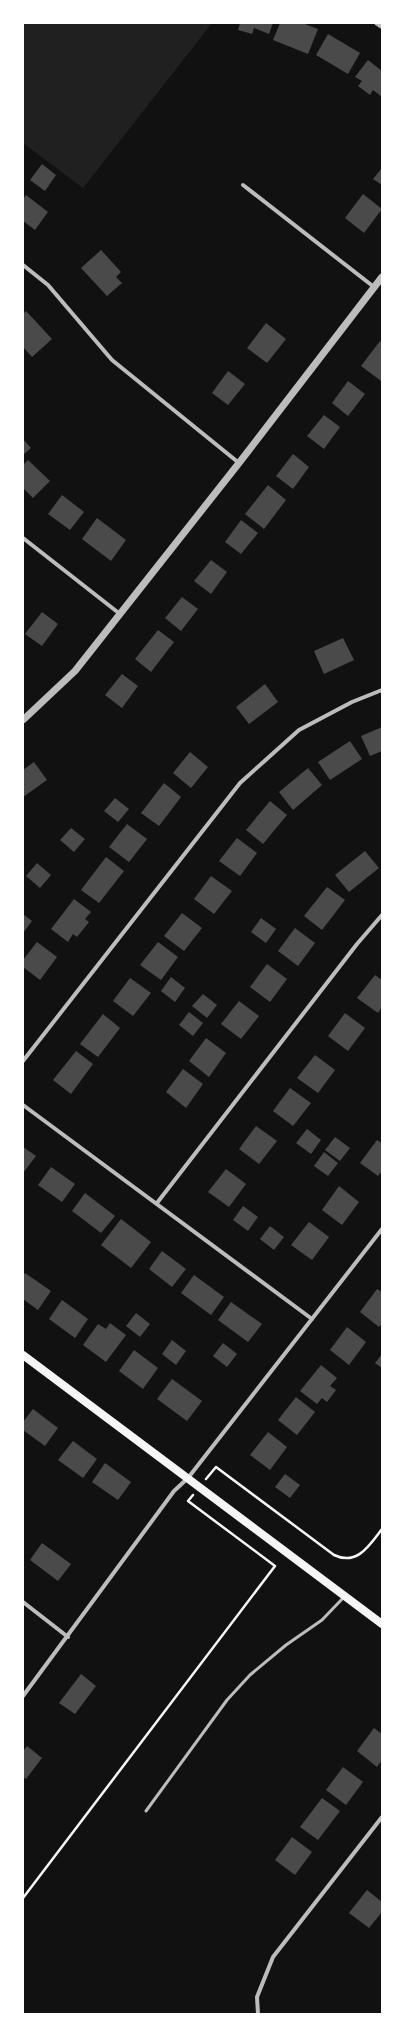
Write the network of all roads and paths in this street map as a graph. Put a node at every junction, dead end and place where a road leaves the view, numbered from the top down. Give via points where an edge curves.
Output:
1 (376, 23) edge
2 (382, 27) edge
3 (243, 185) dead end
4 (23, 265) edge
5 (382, 277) edge
6 (374, 287) junction
7 (239, 463) junction
8 (23, 538) edge
9 (120, 614) junction
10 (382, 690) edge
11 (23, 720) edge
12 (382, 915) edge
13 (23, 1061) edge
14 (23, 1105) edge
15 (157, 1202) junction
16 (382, 1229) edge
17 (312, 1319) junction
18 (23, 1355) edge
19 (188, 1478) junction
20 (200, 1487) junction
21 (382, 1529) edge
22 (345, 1596) junction
23 (23, 1602) edge
24 (382, 1624) edge
25 (68, 1637) junction
26 (23, 1696) edge
27 (146, 1811) dead end
28 (382, 1817) edge
29 (23, 1898) edge
30 (258, 2014) edge

1 - 2 street
3 - 6 street
4 - 7 street via 48,285 112,360
5 - 6 street
6 - 7 street
7 - 9 street
8 - 9 street
9 - 11 street via 75,671
10 - 13 street via 352,702 299,730 240,783
12 - 15 street
14 - 15 street
15 - 17 street
16 - 17 street
17 - 19 street
18 - 19 main road
19 - 20 main road
19 - 25 street via 174,1491
20 - 21 path via 216,1467 342,1559 354,1558
20 - 22 main road
20 - 29 path via 188,1501 276,1566
22 - 24 main road
22 - 27 lane via 322,1620 250,1675 227,1700
23 - 25 street
25 - 26 street
28 - 30 street via 273,1957 257,1997

